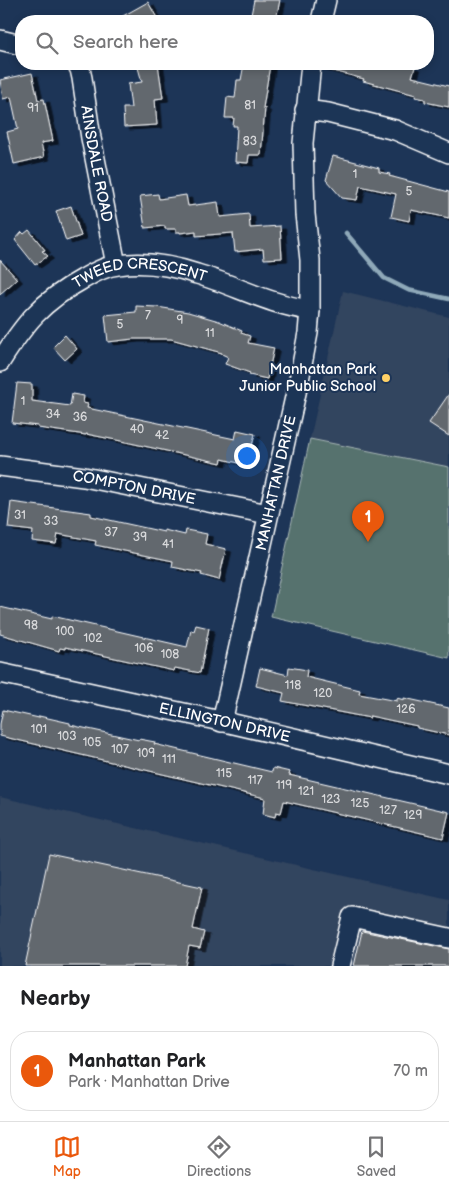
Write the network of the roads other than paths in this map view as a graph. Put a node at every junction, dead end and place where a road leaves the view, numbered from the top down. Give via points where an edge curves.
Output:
1 (326, 0) edge
2 (322, 15) edge
3 (0, 40) edge
4 (15, 43) edge
5 (80, 70) edge
6 (310, 70) edge
7 (305, 110) junction
8 (449, 153) edge
9 (116, 265) junction
10 (310, 310) junction
11 (0, 362) edge
12 (0, 466) edge
13 (268, 514) junction
14 (0, 673) edge
15 (222, 722) junction
16 (449, 774) edge
17 (449, 938) edge
18 (340, 966) edge

1 - 2 street
3 - 4 street
5 - 9 street, AINSDALE ROAD
6 - 7 street, MANHATTAN DRIVE
7 - 8 street via 395,130
7 - 10 street, MANHATTAN DRIVE via 303,177 310,260
9 - 10 street, TWEED CRESCENT via 167,266 284,305
9 - 11 street, TWEED CRESCENT via 96,272 47,302 17,336
10 - 13 street, MANHATTAN DRIVE via 300,375
12 - 13 street, COMPTON DRIVE via 84,477
13 - 15 street, MANHATTAN DRIVE
14 - 15 street, ELLINGTON DRIVE
15 - 16 street, ELLINGTON DRIVE
17 - 18 street via 352,917

